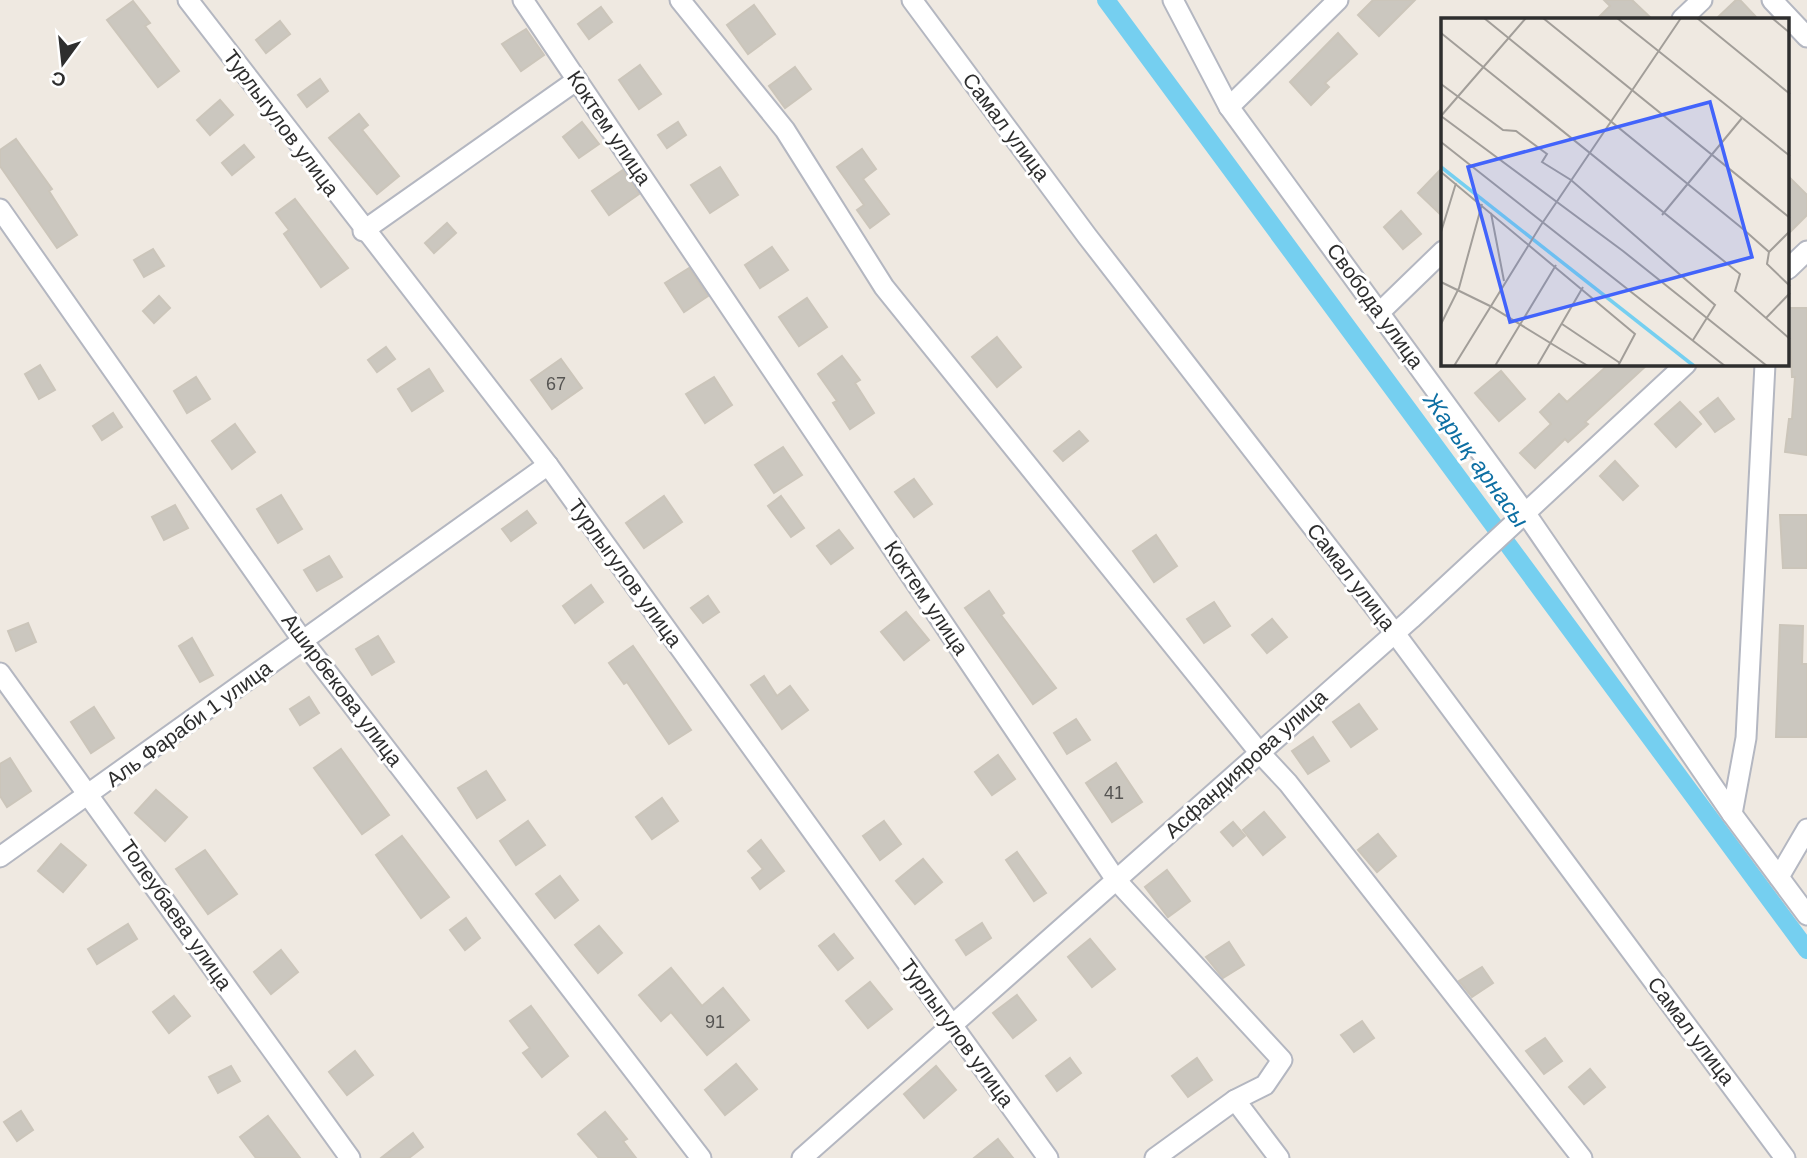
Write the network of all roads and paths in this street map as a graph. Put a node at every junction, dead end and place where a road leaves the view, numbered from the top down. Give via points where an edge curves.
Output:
1 (188, 0) edge
2 (523, 0) edge
3 (680, 0) edge
4 (912, 0) edge
5 (1173, 0) edge
6 (1338, 0) edge
7 (1702, 0) edge
8 (1772, 0) edge
9 (1683, 18) edge
10 (1789, 18) edge
11 (1790, 19) edge
12 (1807, 37) edge
13 (577, 80) junction
14 (1229, 107) junction
15 (0, 209) edge
16 (363, 231) junction
17 (1807, 251) edge
18 (1441, 253) edge
19 (1790, 267) edge
20 (1380, 312) junction
21 (1684, 366) edge
22 (1765, 366) edge
23 (548, 465) junction
24 (1526, 513) junction
25 (1394, 632) junction
26 (303, 642) junction
27 (0, 673) edge
28 (1259, 752) junction
29 (91, 795) junction
30 (1732, 814) junction
31 (1807, 829) edge
32 (0, 857) edge
33 (1779, 877) junction
34 (1116, 880) junction
35 (1807, 915) edge
36 (951, 1027) junction
37 (1235, 1100) junction
38 (350, 1158) edge
39 (701, 1158) edge
40 (802, 1158) edge
41 (1048, 1158) edge
42 (1156, 1158) edge
43 (1279, 1158) edge
44 (1582, 1158) edge
45 (1785, 1158) edge

1 - 16 street, Турлыгулов улица
2 - 13 street, Коктем улица
3 - 28 street via 785,130 884,287
4 - 25 street, Самал улица via 1087,236
5 - 14 street, Свобода улица
6 - 14 street
7 - 9 street
8 - 10 street
11 - 12 street
13 - 16 street
13 - 34 street, Коктем улица
14 - 20 street, Свобода улица
15 - 26 street, Аширбекова улица
16 - 23 street, Турлыгулов улица
17 - 19 street
18 - 20 street
20 - 24 street, Свобода улица
21 - 24 street, Асфандиярова улица
22 - 30 street via 1746,738
23 - 26 street, Аль Фараби 1 улица
23 - 36 street, Турлыгулов улица
24 - 25 street, Асфандиярова улица
24 - 30 street, Свобода улица
25 - 28 street, Асфандиярова улица
25 - 45 street, Самал улица
26 - 29 street, Аль Фараби 1 улица
26 - 39 street, Аширбекова улица
27 - 29 street, Толеубаева улица
28 - 34 street, Асфандиярова улица
28 - 44 street
29 - 32 street, Аль Фараби 1 улица
29 - 38 street, Толеубаева улица
30 - 33 street, Свобода улица
31 - 33 street
33 - 35 street, Свобода улица
34 - 36 street, Асфандиярова улица
34 - 37 street, Коктем улица via 1282,1060 1265,1085
36 - 40 street, Асфандиярова улица
36 - 41 street, Турлыгулов улица
37 - 42 street
37 - 43 street

